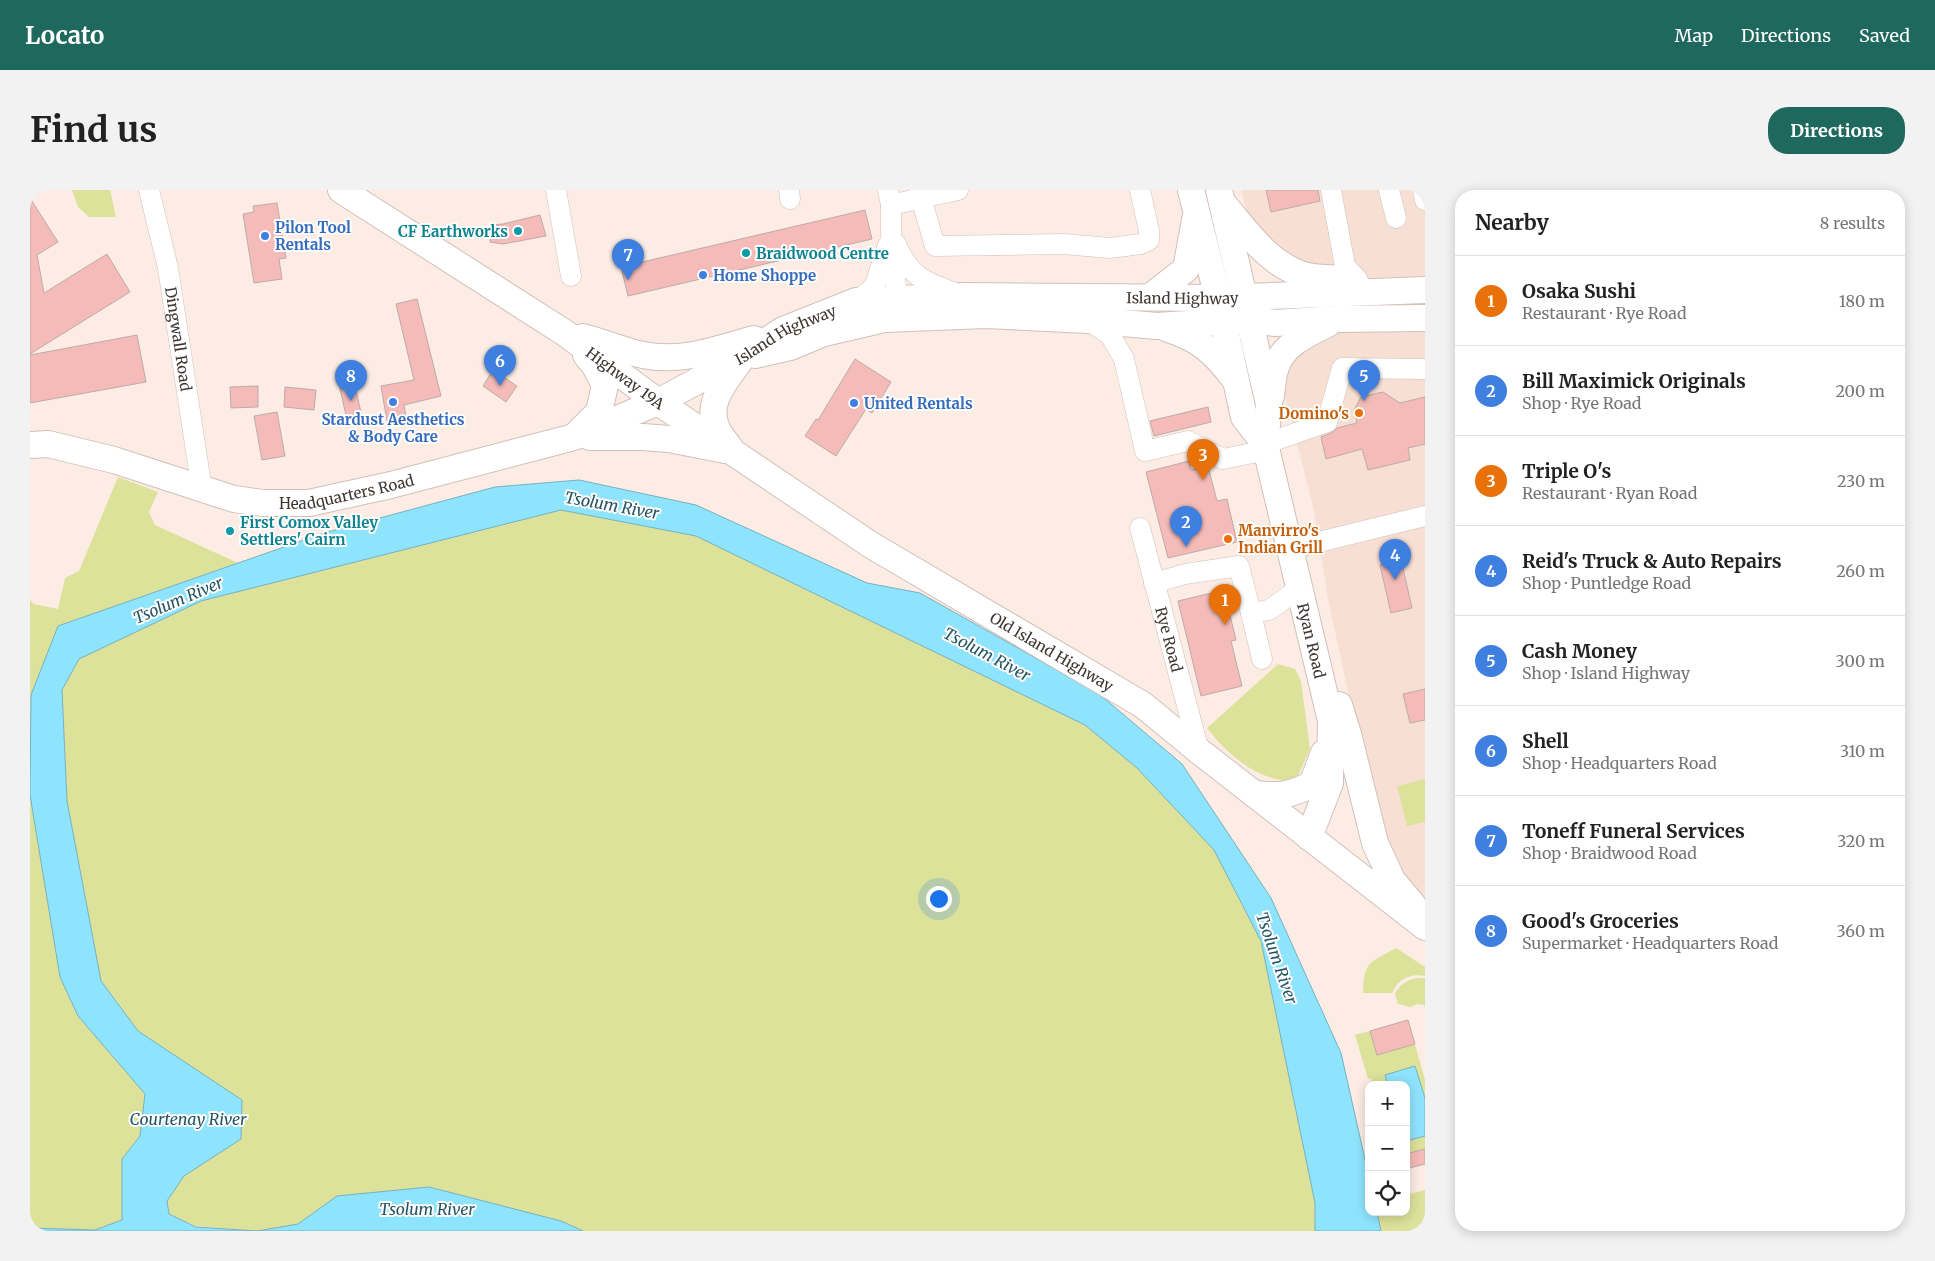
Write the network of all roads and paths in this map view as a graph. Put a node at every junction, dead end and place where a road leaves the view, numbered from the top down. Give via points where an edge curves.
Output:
1 (149, 190) edge
2 (341, 190) edge
3 (556, 190) edge
4 (958, 190) edge
5 (1140, 190) edge
6 (1331, 190) edge
7 (1389, 190) edge
8 (1423, 190) edge
9 (1220, 196) edge
10 (890, 197) edge
11 (921, 198) junction
12 (1425, 200) edge
13 (1194, 201) edge
14 (1396, 218) dead end
15 (891, 233) junction
16 (571, 276) dead end
17 (1358, 280) junction
18 (1415, 290) edge
19 (964, 296) junction
20 (1150, 297) junction
21 (856, 301) junction
22 (1248, 308) junction
23 (890, 309) junction
24 (1220, 310) junction
25 (1425, 318) edge
26 (1337, 319) junction
27 (1087, 320) junction
28 (1157, 326) junction
29 (783, 330) junction
30 (566, 333) junction
31 (742, 358) junction
32 (1425, 369) edge
33 (1235, 380) junction
34 (658, 402) junction
35 (1269, 404) junction
36 (574, 437) junction
37 (30, 446) edge
38 (1266, 447) junction
39 (732, 451) junction
40 (202, 490) junction
41 (1425, 516) edge
42 (1140, 528) dead end
43 (1290, 549) junction
44 (1154, 583) junction
45 (1300, 588) junction
46 (1251, 613) junction
47 (1262, 659) dead end
48 (1331, 721) junction
49 (1199, 751) junction
50 (1254, 794) junction
51 (1309, 837) junction
52 (1425, 921) edge
53 (1425, 927) edge

1 - 40 street, Dingwall Road via 168,268
2 - 30 main road
3 - 16 street
4 - 11 street
5 - 11 street via 1150,230 1149,240 1110,248 1054,244 935,246
6 - 17 street via 1344,266
7 - 14 street
8 - 12 street
9 - 17 main road via 1272,259 1304,275
9 - 22 main road, Ryan Road
10 - 11 street
10 - 15 street
13 - 20 main road via 1186,269
13 - 24 main road, Ryan Road
15 - 19 street via 909,269 928,283
15 - 21 street via 875,285
15 - 23 street
17 - 18 main road
18 - 22 main road, Island Highway via 1270,297
19 - 20 main road, Island Highway
19 - 23 main road, Island Highway
20 - 24 main road, Island Highway
21 - 23 main road, Island Highway
21 - 29 main road, Island Highway
22 - 24 main road, Island Highway
22 - 26 main road, Island Highway via 1275,322
22 - 35 main road, Ryan Road
23 - 27 main road, Island Highway
23 - 31 main road, Island Highway via 790,348
24 - 28 main road, Island Highway
24 - 33 main road, Ryan Road
25 - 26 main road, Island Highway
26 - 35 main road via 1286,348 1276,365
27 - 28 main road, Island Highway
27 - 38 street via 1110,335 1124,359 1145,451 1188,441 1223,460
28 - 33 main road via 1188,335 1205,346
29 - 30 main road via 706,353 666,358 638,354
29 - 31 main road, Island Highway
30 - 34 main road, Highway 19A
30 - 36 main road via 595,366 605,386 600,412
31 - 34 main road, Highway 19A
31 - 39 main road via 716,395 713,410 716,428
32 - 38 street via 1342,368 1327,422
33 - 38 main road, Ryan Road via 1244,418
34 - 36 main road, Headquarters Road
34 - 39 main road, Old Island Highway
35 - 38 main road, Ryan Road
36 - 39 main road via 662,439
36 - 40 main road, Headquarters Road via 309,503 264,503
37 - 40 main road, Headquarters Road via 48,444 114,460
38 - 43 main road, Ryan Road
39 - 49 main road, Old Island Highway via 871,544 1143,705
41 - 43 street
42 - 44 street, Rye Road
43 - 45 main road, Ryan Road
44 - 46 street via 1186,574 1239,566
44 - 49 street, Rye Road
45 - 46 street via 1268,610
45 - 48 main road, Ryan Road
45 - 52 main road via 1348,734 1374,843 1392,880
46 - 47 street
48 - 50 main road via 1322,761 1312,784 1297,793 1276,796
48 - 51 main road, Ryan Road via 1330,782
49 - 50 main road, Old Island Highway
50 - 51 main road, Old Island Highway
51 - 53 main road, Old Island Highway

